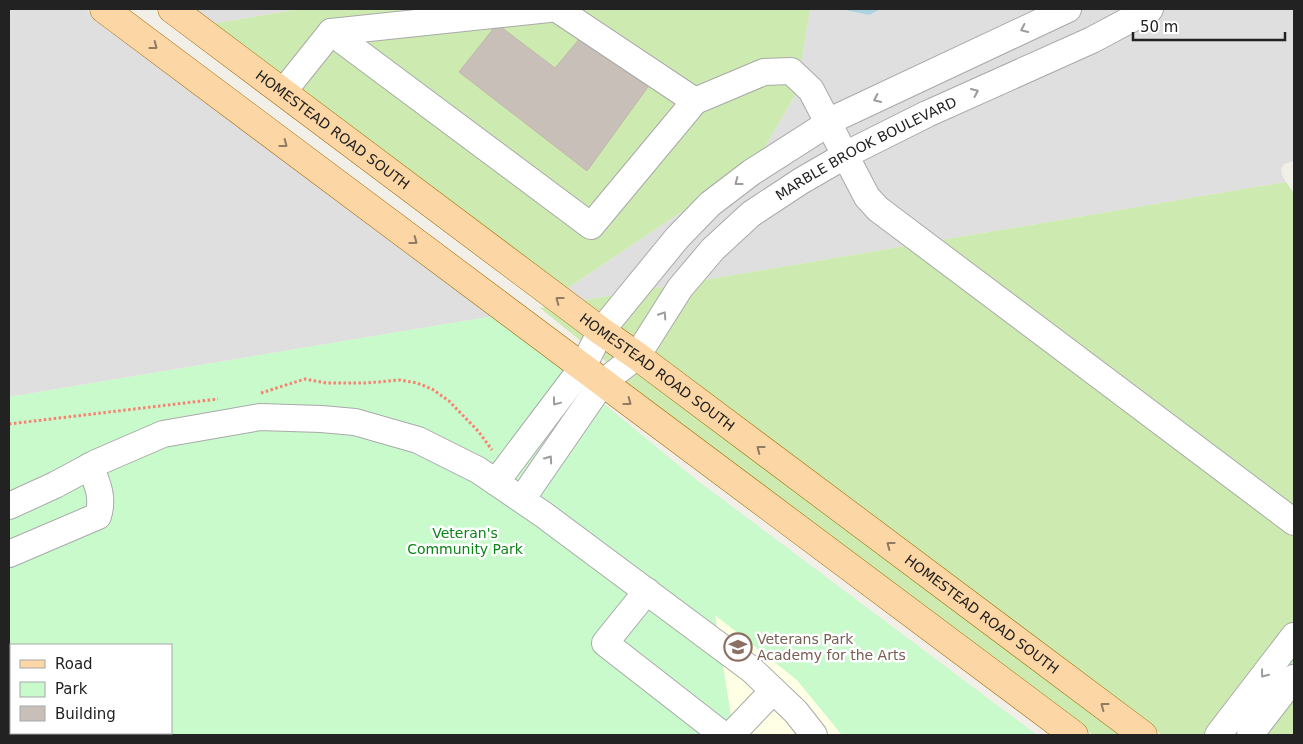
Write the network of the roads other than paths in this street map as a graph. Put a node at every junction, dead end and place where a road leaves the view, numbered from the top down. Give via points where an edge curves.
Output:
1 (172, 9) edge
2 (549, 9) edge
3 (557, 9) edge
4 (1068, 9) edge
5 (1150, 9) edge
6 (110, 11) edge
7 (331, 32) junction
8 (283, 92) junction
9 (695, 101) junction
10 (828, 123) junction
11 (845, 156) junction
12 (600, 331) junction
13 (637, 356) junction
14 (592, 375) junction
15 (90, 466) junction
16 (496, 482) junction
17 (522, 499) junction
18 (9, 506) edge
19 (1294, 522) edge
20 (9, 554) edge
21 (647, 591) junction
22 (1294, 636) edge
23 (1294, 678) edge
24 (774, 691) junction
25 (723, 735) edge
26 (731, 735) edge
27 (814, 735) edge
28 (1074, 735) edge
29 (1143, 735) edge
30 (1218, 735) edge
31 (1250, 735) edge

1 - 8 main road, HOMESTEAD ROAD SOUTH
2 - 7 street
3 - 9 street
4 -> 10 street
11 -> 5 street, MARBLE BROOK BOULEVARD via 927,114 1092,40
6 -> 14 main road
7 - 8 street
7 - 9 street via 591,226
12 -> 8 main road, HOMESTEAD ROAD SOUTH
9 - 10 street via 764,72 791,70 812,90
10 - 11 street
10 -> 12 street via 752,172 710,204 677,238
13 -> 11 street, MARBLE BROOK BOULEVARD via 680,288 713,249 751,214
11 - 19 street via 878,210
12 - 13 main road, HOMESTEAD ROAD SOUTH
12 - 14 street
13 - 14 street
29 -> 13 main road, HOMESTEAD ROAD SOUTH
14 -> 16 street
17 -> 14 street
14 -> 28 main road
15 - 16 street via 163,434 260,417 286,417 355,422 418,440
15 - 18 street
15 - 20 street via 100,491 98,516
16 - 17 street
17 - 21 street
21 - 24 street via 752,670
21 - 25 street via 605,643
22 -> 30 street
23 - 31 street
24 - 26 street
24 - 27 street

